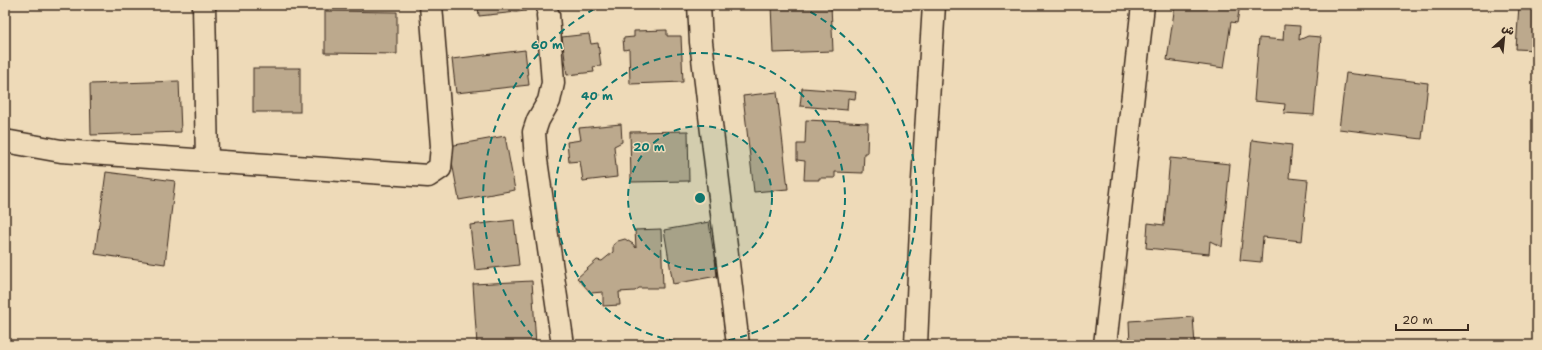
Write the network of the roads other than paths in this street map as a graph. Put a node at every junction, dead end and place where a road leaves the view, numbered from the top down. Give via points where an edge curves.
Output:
1 (204, 5) edge
2 (431, 5) edge
3 (699, 5) edge
4 (934, 5) edge
5 (1143, 5) edge
6 (548, 15) dead end
7 (5, 141) edge
8 (207, 161) junction
9 (563, 345) edge
10 (738, 345) edge
11 (916, 345) edge
12 (1105, 345) edge

1 - 8 street
2 - 8 street via 442,146 440,168 428,176
3 - 10 street via 701,42
4 - 11 street
5 - 12 street
6 - 9 street via 553,83 549,102 534,132
7 - 8 street via 61,151

